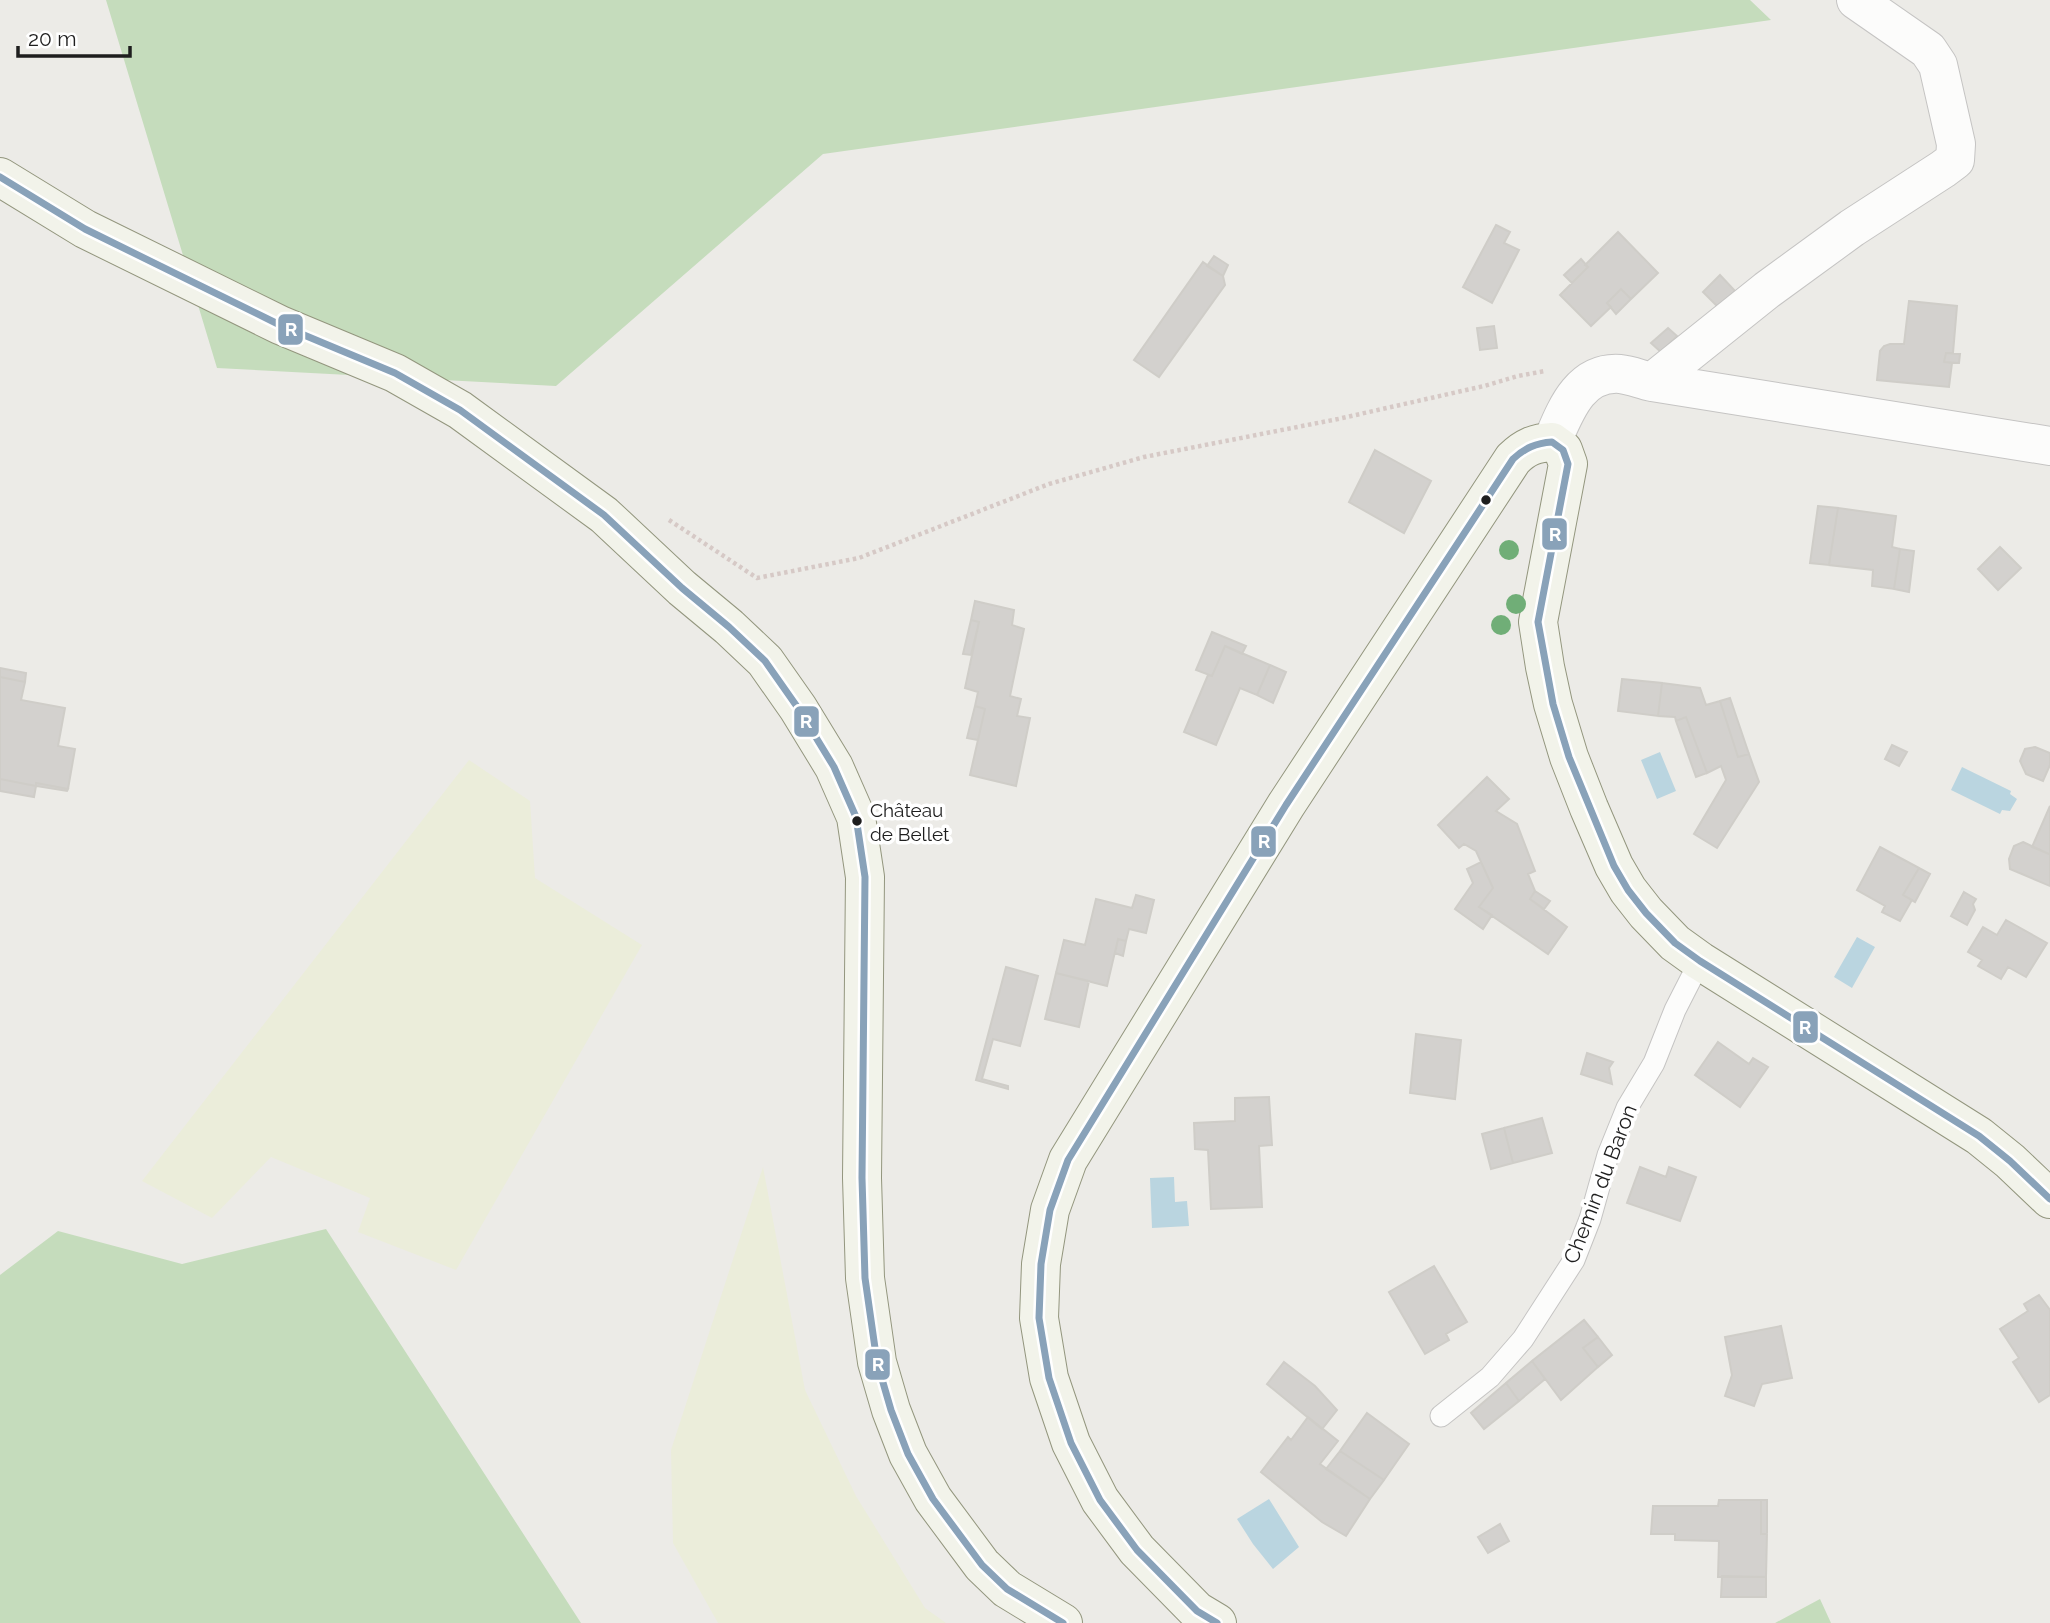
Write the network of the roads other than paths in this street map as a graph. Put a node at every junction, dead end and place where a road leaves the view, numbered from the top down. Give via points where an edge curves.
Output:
1 (1856, 0) edge
2 (0, 177) edge
3 (1653, 383) junction
4 (1552, 442) junction
5 (2050, 446) edge
6 (1700, 961) junction
7 (2050, 1199) edge
8 (1441, 1416) dead end
9 (1063, 1623) edge
10 (1217, 1623) edge

1 - 3 street via 1928,50 1938,65 1956,144 1955,160 1767,290
2 - 9 street via 85,229 280,325 395,373 460,410 604,515 765,661 834,767 856,817 865,877 865,1278 877,1362 891,1410 933,1499 982,1565 1007,1589
3 - 4 street via 1619,374 1582,386
3 - 5 street
4 - 6 street via 1563,450 1568,464 1538,622 1557,717 1588,808 1628,890 1675,943
4 - 10 street via 1524,448 1513,459 1407,619 1286,805 1068,1160 1050,1210 1039,1318 1049,1378 1071,1443 1100,1500 1137,1550 1197,1611
6 - 7 street via 1979,1136
6 - 8 lane, Chemin du Baron via 1654,1063 1627,1108 1574,1260 1523,1339 1490,1377

